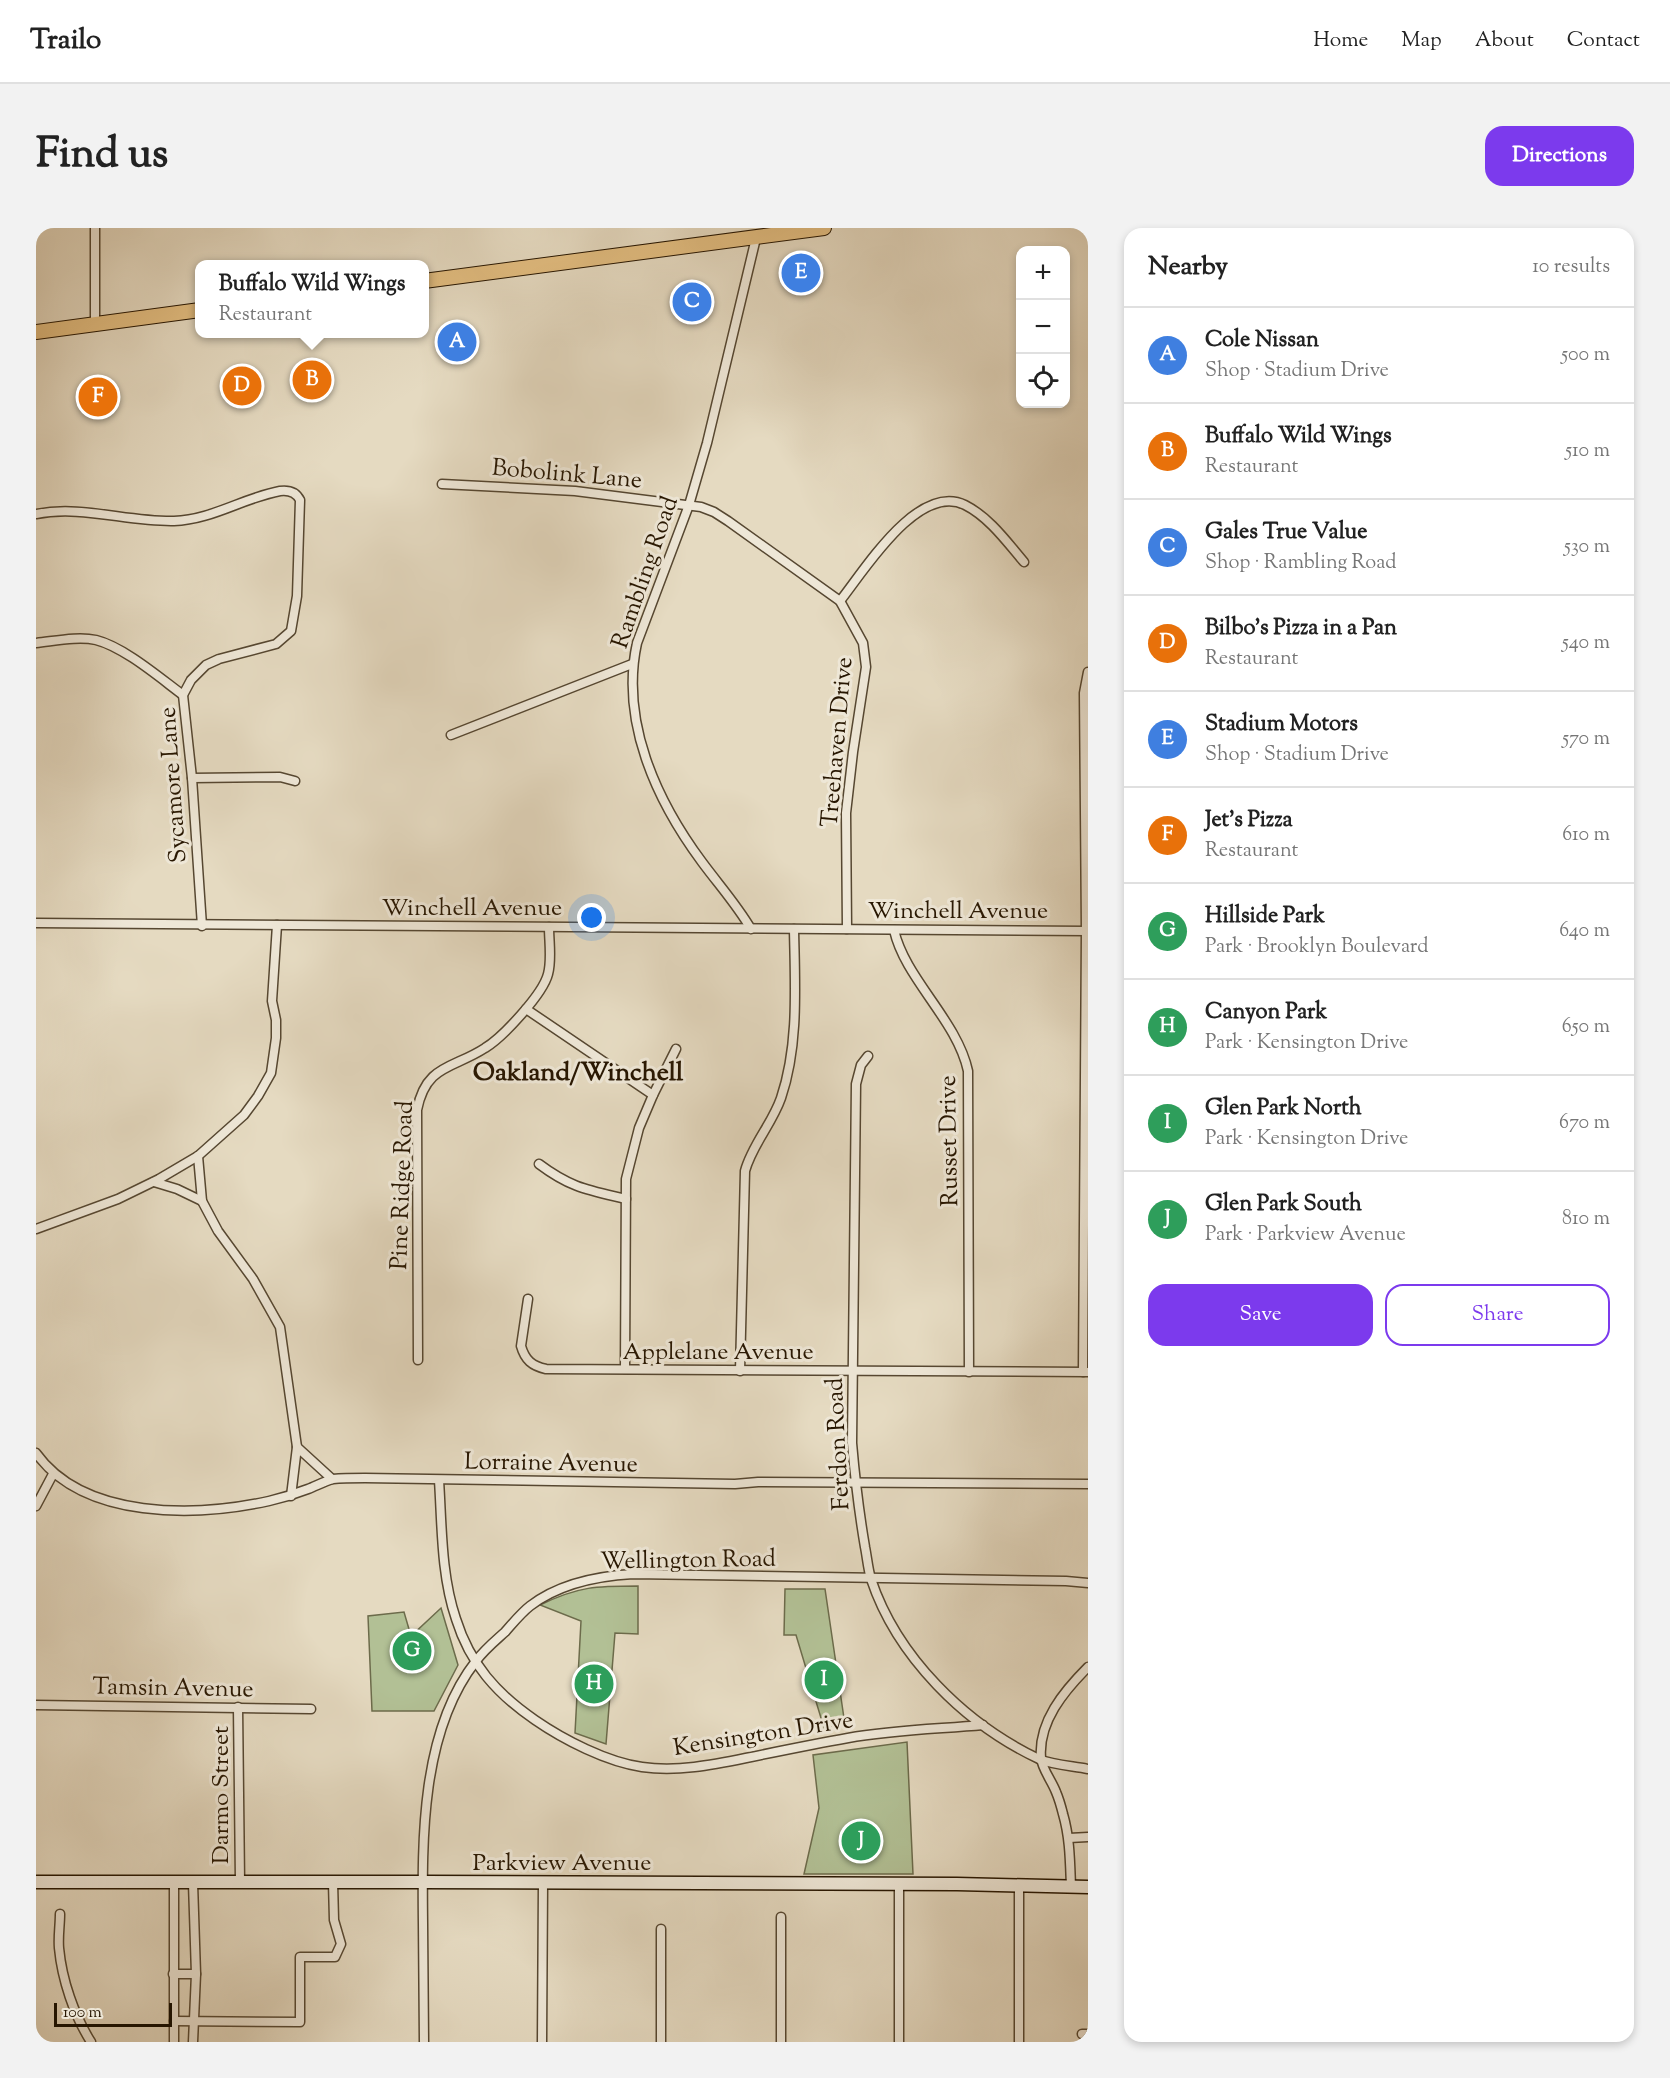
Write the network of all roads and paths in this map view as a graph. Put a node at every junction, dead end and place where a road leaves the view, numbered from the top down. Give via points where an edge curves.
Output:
1 (95, 228) edge
2 (824, 228) edge
3 (756, 238) junction
4 (429, 280) edge
5 (195, 311) edge
6 (95, 324) junction
7 (36, 332) edge
8 (442, 484) dead end
9 (689, 504) junction
10 (36, 514) edge
11 (1024, 562) dead end
12 (840, 602) junction
13 (36, 643) edge
14 (632, 664) junction
15 (1088, 672) edge
16 (183, 694) junction
17 (451, 735) dead end
18 (192, 778) junction
19 (295, 782) dead end
20 (36, 923) edge
21 (277, 925) junction
22 (202, 926) junction
23 (549, 927) junction
24 (752, 929) junction
25 (794, 929) junction
26 (847, 929) junction
27 (894, 930) junction
28 (1087, 931) edge
29 (526, 1009) junction
30 (676, 1049) dead end
31 (868, 1056) dead end
32 (653, 1095) junction
33 (198, 1156) junction
34 (539, 1164) dead end
35 (154, 1182) junction
36 (626, 1199) junction
37 (202, 1201) junction
38 (36, 1229) edge
39 (528, 1299) dead end
40 (418, 1360) dead end
41 (625, 1369) junction
42 (740, 1371) junction
43 (853, 1371) junction
44 (969, 1372) junction
45 (1085, 1372) edge
46 (297, 1447) junction
47 (36, 1453) edge
48 (54, 1474) junction
49 (332, 1479) junction
50 (439, 1480) junction
51 (855, 1483) junction
52 (1088, 1484) edge
53 (291, 1496) junction
54 (36, 1506) edge
55 (871, 1578) junction
56 (1088, 1584) edge
57 (476, 1661) junction
58 (1088, 1667) edge
59 (36, 1705) edge
60 (238, 1707) junction
61 (310, 1709) dead end
62 (983, 1725) junction
63 (1041, 1760) junction
64 (1088, 1769) edge
65 (1088, 1837) edge
66 (1069, 1838) junction
67 (36, 1882) edge
68 (240, 1882) junction
69 (333, 1882) junction
70 (423, 1882) junction
71 (174, 1883) junction
72 (193, 1883) junction
73 (543, 1883) junction
74 (899, 1884) junction
75 (1019, 1886) junction
76 (1071, 1887) junction
77 (1088, 1887) edge
78 (60, 1914) dead end
79 (781, 1917) dead end
80 (661, 1929) dead end
81 (173, 1974) junction
82 (196, 1974) junction
83 (174, 2021) junction
84 (194, 2022) junction
85 (91, 2042) edge
86 (174, 2042) edge
87 (193, 2042) edge
88 (424, 2042) edge
89 (542, 2042) edge
90 (661, 2042) edge
91 (781, 2042) edge
92 (899, 2042) edge
93 (1019, 2042) edge

1 - 6 street
2 - 3 main road
3 - 4 main road
3 - 9 street, Rambling Road
5 - 6 main road
6 - 7 main road
8 - 9 street, Bobolink Lane via 575,491
9 - 12 street, Treehaven Drive via 728,521
9 - 14 street, Rambling Road via 641,627
10 - 16 street, Sycamore Lane via 86,512 146,521 190,520 272,492 285,490 296,494 301,504 297,596 291,632 276,644 206,665
11 - 12 street via 974,510 961,503 941,501 901,525
12 - 26 street, Treehaven Drive via 863,643 866,667 846,813
13 - 16 street via 85,639 103,643
14 - 17 street
14 - 24 street, Rambling Road via 636,725 672,817
15 - 28 street via 1084,693
16 - 18 street, Sycamore Lane
18 - 19 street via 280,777
18 - 22 street, Sycamore Lane
20 - 22 street, Winchell Avenue
21 - 22 street, Winchell Avenue
21 - 23 street, Winchell Avenue
21 - 33 street via 272,1001 276,1038 271,1073 244,1115
23 - 24 street, Winchell Avenue
23 - 29 street, Pine Ridge Road via 548,973
24 - 25 street, Winchell Avenue
25 - 26 street, Winchell Avenue
25 - 42 street via 790,1065 773,1117 748,1157 744,1171
26 - 27 street, Winchell Avenue
27 - 28 street, Winchell Avenue
27 - 44 street, Russet Drive via 900,949 955,1037 968,1071
28 - 45 street
29 - 32 street
29 - 40 street, Pine Ridge Road via 488,1047 436,1073 420,1097
30 - 32 street
31 - 43 street, Ferdon Road via 856,1084
32 - 36 street via 629,1164
33 - 35 street
33 - 37 street
34 - 36 street via 582,1189
35 - 37 street
35 - 38 street
36 - 41 street
37 - 46 street via 280,1327
39 - 41 street, Applelane Avenue via 521,1346 529,1362 546,1369
41 - 42 street, Applelane Avenue
42 - 43 street, Applelane Avenue
43 - 44 street, Applelane Avenue
43 - 51 street, Ferdon Road
44 - 45 street, Applelane Avenue
46 - 49 street
46 - 53 street
47 - 48 street, Lorraine Avenue
48 - 53 street, Lorraine Avenue via 96,1498 160,1509 219,1510
48 - 54 street
49 - 50 street, Lorraine Avenue
49 - 53 street, Lorraine Avenue
50 - 51 street, Lorraine Avenue
50 - 57 street, Kensington Drive via 451,1604
51 - 52 street, Lorraine Avenue
51 - 55 street, Ferdon Road
55 - 56 street, Wellington Road
55 - 57 street, Wellington Road via 633,1574 591,1579 558,1590 529,1607
55 - 62 street, Ferdon Road via 912,1656
57 - 62 street, Kensington Drive via 504,1698 546,1728 577,1745 642,1767 696,1767 857,1736
57 - 70 street, Wellington Road via 455,1696 435,1752 425,1815
58 - 63 street via 1063,1695 1045,1725
59 - 60 street, Tamsin Avenue
60 - 61 street, Tamsin Avenue
60 - 68 street, Darmo Street
62 - 63 street, Ferdon Road
63 - 64 street
63 - 66 street via 1056,1792
65 - 66 street
66 - 76 street
67 - 71 street, Parkview Avenue
68 - 69 street, Parkview Avenue
68 - 72 street, Parkview Avenue
69 - 70 street, Parkview Avenue
69 - 84 street via 334,1920 341,1944 335,1957 300,1957 300,2022
70 - 73 street, Parkview Avenue
70 - 88 street, Wellington Road
71 - 72 street, Parkview Avenue
71 - 81 street
72 - 82 street
73 - 74 street, Parkview Avenue
73 - 89 street
74 - 75 street, Parkview Avenue
74 - 92 street
75 - 76 street, Parkview Avenue
75 - 93 street
76 - 77 street, Parkview Avenue
78 - 85 street via 59,1947 68,1991
79 - 91 street
80 - 90 street
81 - 82 street
81 - 83 street
82 - 84 street
83 - 84 street
83 - 86 street
84 - 87 street

